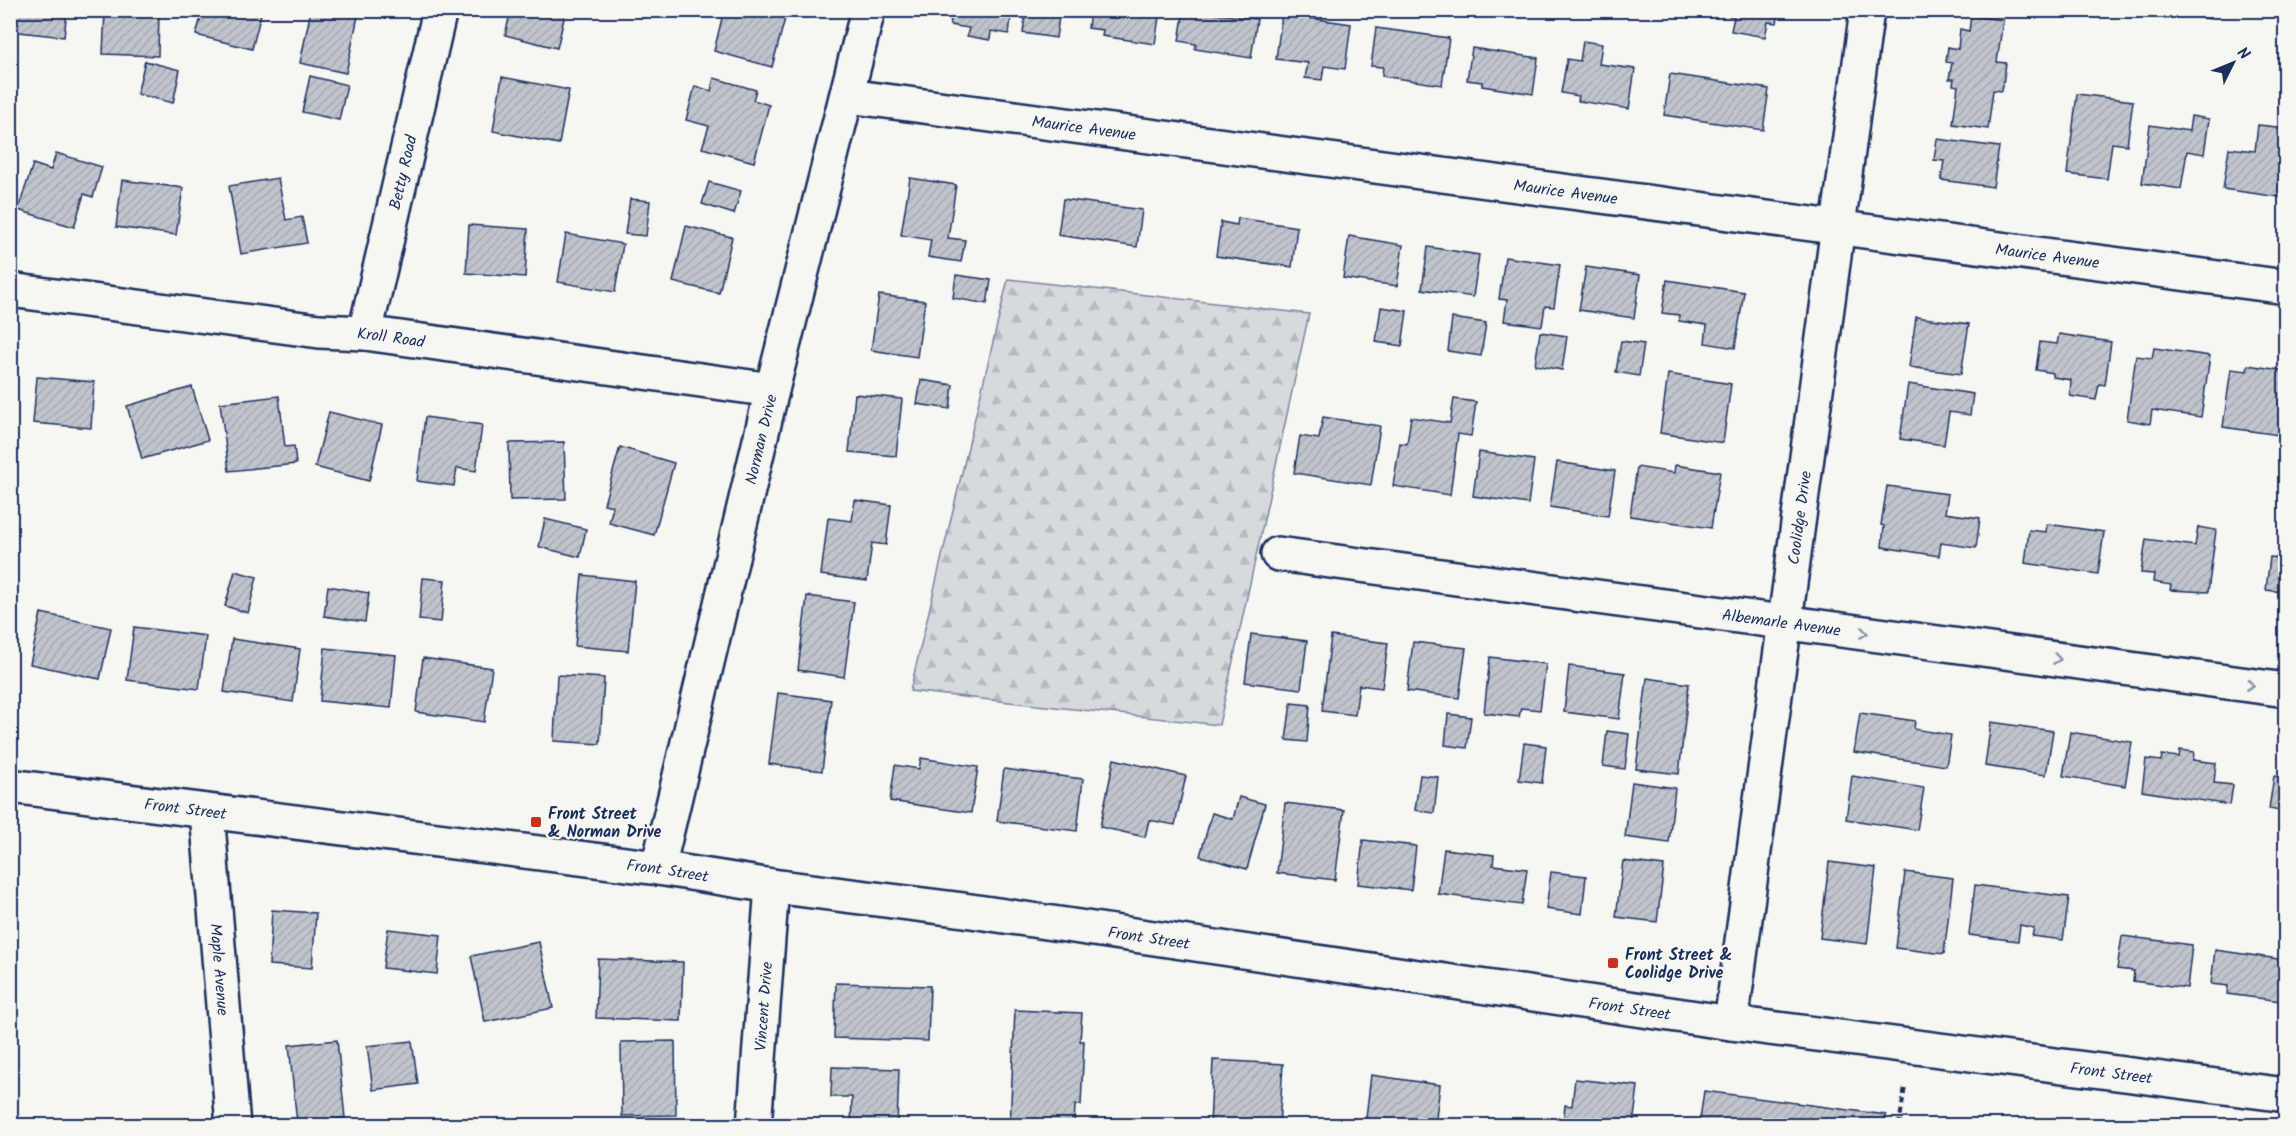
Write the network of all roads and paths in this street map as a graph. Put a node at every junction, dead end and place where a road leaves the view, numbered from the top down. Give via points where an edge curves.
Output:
1 (440, 10) edge
2 (868, 10) edge
3 (1867, 10) edge
4 (848, 96) junction
5 (1838, 227) junction
6 (2286, 287) edge
7 (10, 290) edge
8 (365, 333) junction
9 (772, 390) junction
10 (1278, 554) dead end
11 (1785, 622) junction
12 (2286, 690) edge
13 (10, 786) edge
14 (207, 812) junction
15 (658, 868) junction
16 (772, 886) junction
17 (1731, 1023) junction
18 (1905, 1086) dead end
19 (2286, 1095) edge
20 (233, 1125) edge
21 (754, 1125) edge
22 (1899, 1125) edge

1 - 8 street, Betty Road
2 - 4 street, Norman Drive
3 - 5 street, Coolidge Drive
4 - 5 street, Maurice Avenue
4 - 9 street, Norman Drive
5 - 6 street, Maurice Avenue
5 - 11 street, Coolidge Drive
7 - 8 street, Kroll Road via 319,331
8 - 9 street, Kroll Road
9 - 15 street, Norman Drive
10 - 11 street, Albemarle Avenue
11 -> 12 street, Albemarle Avenue
11 - 17 street, Coolidge Drive
13 - 14 street, Front Street
14 - 15 street, Front Street
14 - 20 street, Maple Avenue
15 - 16 street, Front Street
16 - 17 street, Front Street via 964,910
16 - 21 street, Vincent Drive
17 - 19 street, Front Street
18 - 22 path

